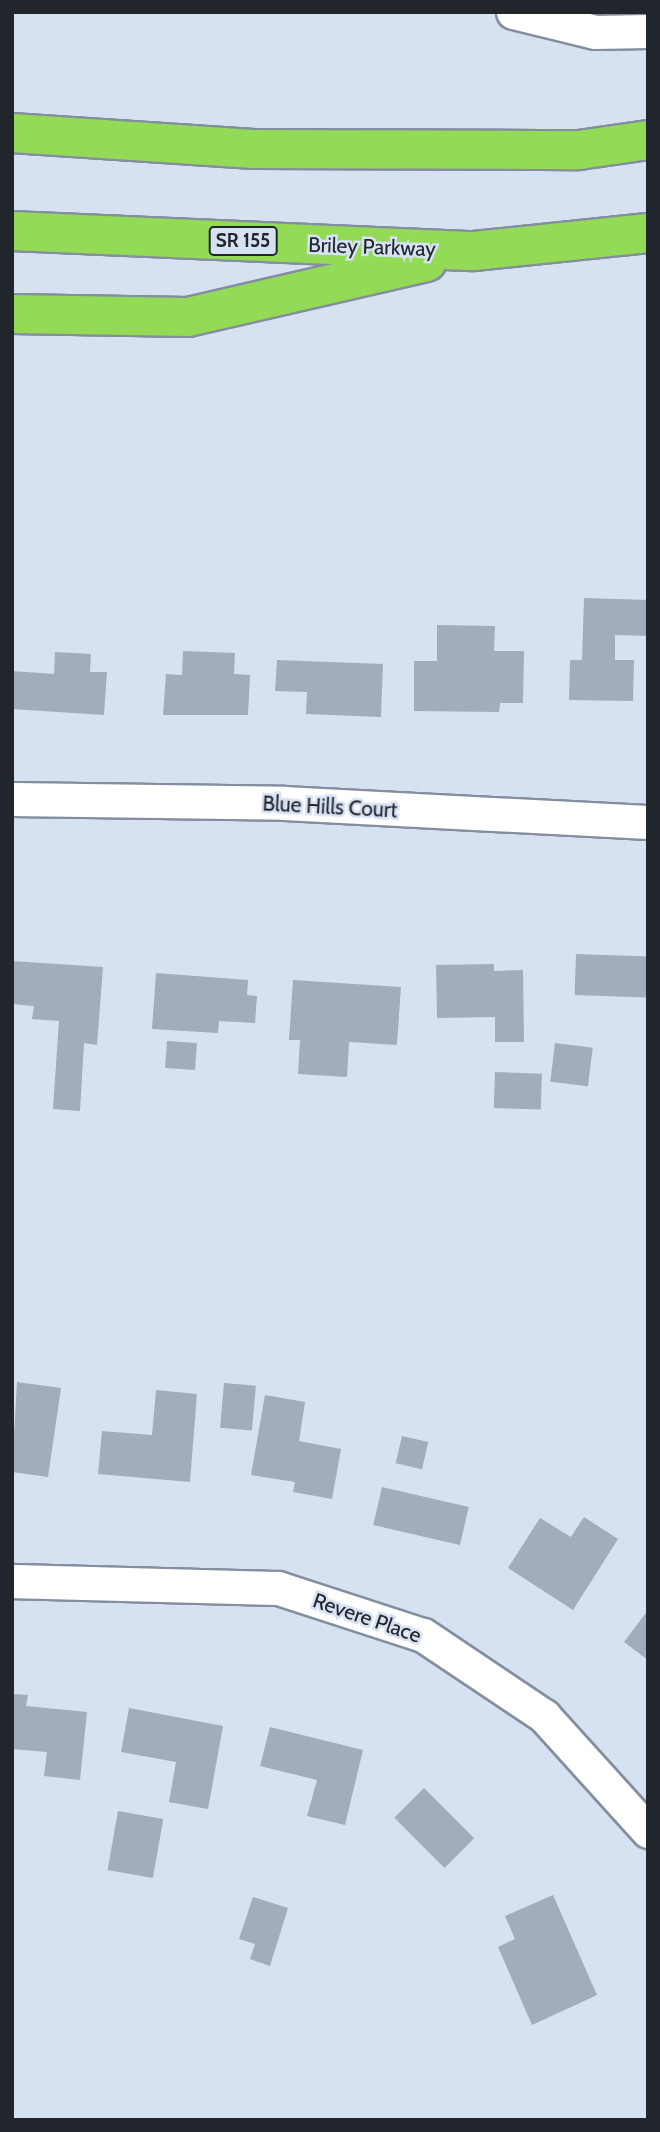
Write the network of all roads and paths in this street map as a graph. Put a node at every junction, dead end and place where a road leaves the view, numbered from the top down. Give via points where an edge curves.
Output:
1 (513, 12) edge
2 (648, 31) edge
3 (12, 115) edge
4 (12, 133) edge
5 (108, 139) junction
6 (648, 140) edge
7 (12, 231) edge
8 (648, 233) edge
9 (474, 251) junction
10 (12, 314) edge
11 (12, 799) edge
12 (648, 822) edge
13 (12, 1581) edge
14 (648, 1831) edge

1 - 2 street via 595,32
3 - 5 highway
4 - 5 highway
5 - 6 highway via 253,149 529,150
7 - 9 highway, Briley Parkway / SR 155
8 - 9 highway, Briley Parkway / SR 155
9 - 10 highway via 188,317
11 - 12 street, Blue Hills Court via 284,803
13 - 14 street, Revere Place via 278,1588 423,1635 544,1716

